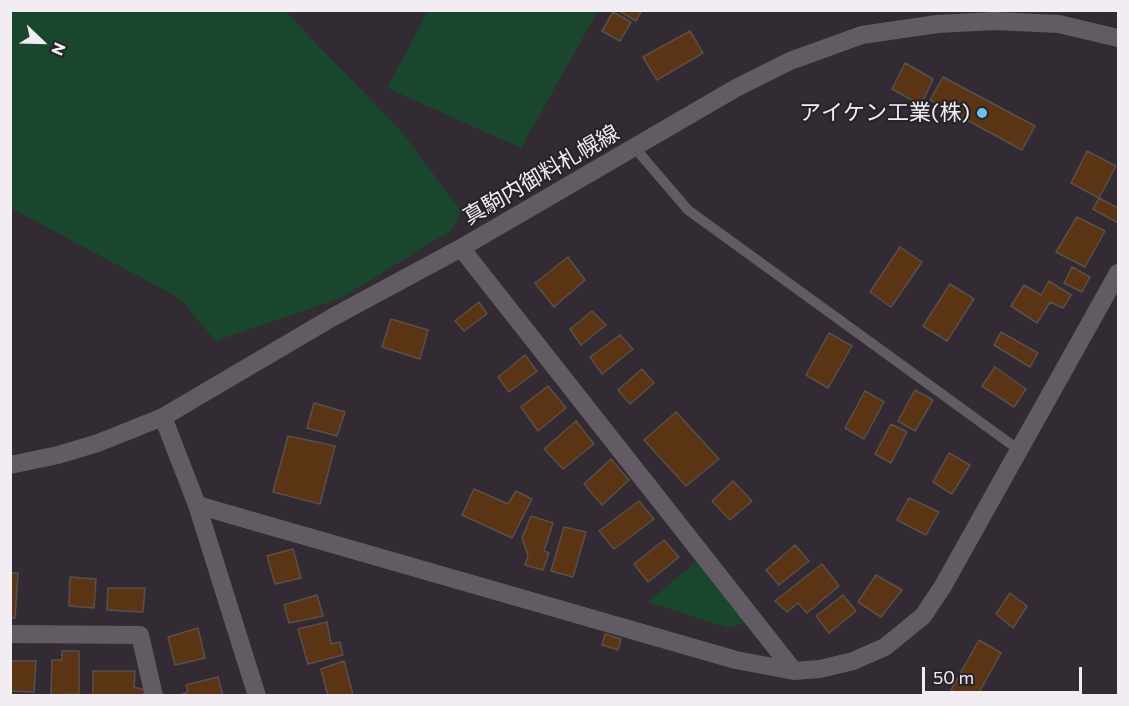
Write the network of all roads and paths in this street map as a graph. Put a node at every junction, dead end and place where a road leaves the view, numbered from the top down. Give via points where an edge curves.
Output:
1 (1119, 38) edge
2 (634, 148) junction
3 (461, 248) junction
4 (1119, 273) edge
5 (163, 417) junction
6 (1019, 450) junction
7 (10, 465) edge
8 (197, 505) junction
9 (10, 634) edge
10 (794, 671) junction
11 (154, 696) edge
12 (257, 696) edge

1 - 2 street, 真駒内御料札幌線 via 1059,24 995,21 862,34 747,82
2 - 3 street, 真駒内御料札幌線
2 - 6 lane via 688,210
3 - 5 street, 真駒内御料札幌線 via 333,317
3 - 10 street
4 - 6 street
5 - 7 street, 真駒内御料札幌線 via 98,443
5 - 8 street
6 - 10 street via 923,616 885,647 853,661
8 - 10 street via 736,660
8 - 12 street
9 - 11 street via 140,635

